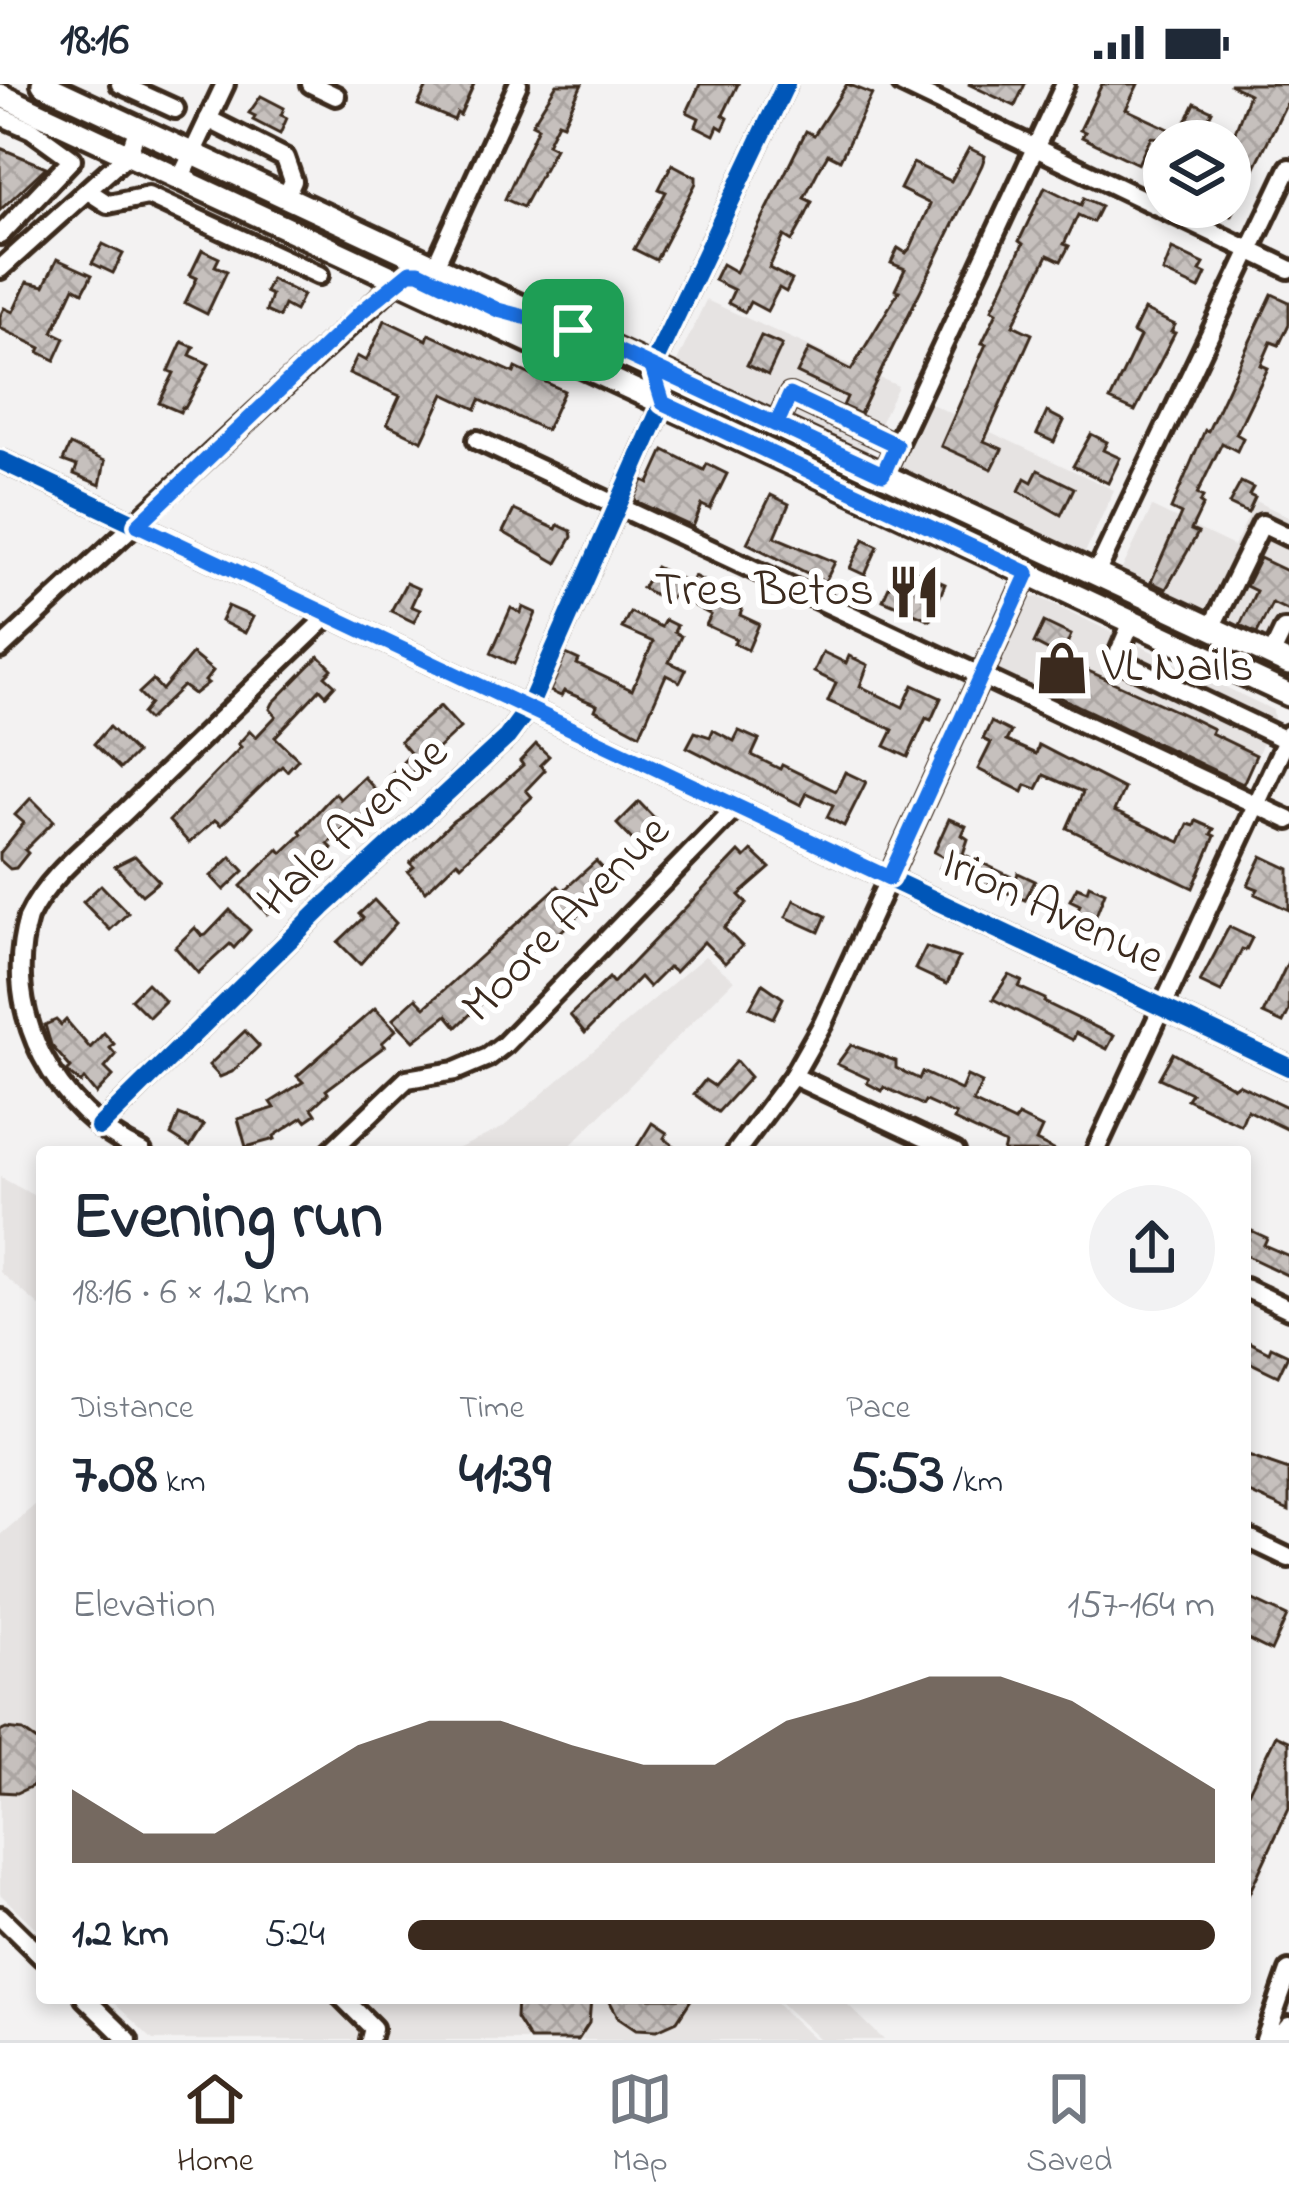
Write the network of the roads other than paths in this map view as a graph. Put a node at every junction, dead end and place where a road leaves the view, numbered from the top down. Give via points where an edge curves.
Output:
1 (44, 84) edge
2 (116, 84) edge
3 (224, 84) edge
4 (311, 84) edge
5 (518, 84) edge
6 (786, 84) edge
7 (902, 84) edge
8 (1065, 84) edge
9 (0, 95) edge
10 (336, 96) dead end
11 (175, 109) dead end
12 (100, 110) junction
13 (0, 116) edge
14 (208, 119) junction
15 (36, 122) junction
16 (138, 128) junction
17 (1035, 148) junction
18 (192, 152) junction
19 (129, 153) junction
20 (72, 159) junction
21 (1289, 168) edge
22 (181, 177) junction
23 (93, 185) junction
24 (203, 187) junction
25 (286, 196) junction
26 (259, 213) junction
27 (191, 214) junction
28 (0, 235) edge
29 (246, 240) junction
30 (1250, 250) junction
31 (435, 266) junction
32 (0, 269) edge
33 (1289, 269) edge
34 (320, 275) dead end
35 (400, 279) junction
36 (573, 330) junction
37 (652, 367) junction
38 (663, 403) junction
39 (776, 425) junction
40 (478, 440) dead end
41 (896, 445) junction
42 (0, 460) edge
43 (883, 474) junction
44 (619, 505) junction
45 (138, 525) junction
46 (1289, 537) edge
47 (1028, 573) junction
48 (1096, 574) junction
49 (328, 615) junction
50 (1132, 622) junction
51 (1211, 628) junction
52 (1289, 629) edge
53 (0, 649) edge
54 (1280, 660) edge
55 (981, 676) junction
56 (1289, 695) edge
57 (528, 709) junction
58 (1288, 737) edge
59 (1256, 805) junction
60 (736, 807) junction
61 (1289, 820) edge
62 (889, 878) junction
63 (1162, 1007) junction
64 (1289, 1067) edge
65 (793, 1076) junction
66 (99, 1127) junction
67 (132, 1146) edge
68 (336, 1146) edge
69 (740, 1146) edge
70 (942, 1146) edge
71 (1098, 1146) edge
72 (1251, 1291) edge
73 (1289, 1309) edge
74 (1251, 1540) edge
75 (1289, 1558) edge
76 (0, 1916) edge
77 (36, 1951) edge
78 (1289, 1971) edge
79 (91, 2004) edge
80 (349, 2004) edge
81 (1289, 2026) edge
82 (128, 2040) edge
83 (370, 2040) edge
84 (1265, 2040) edge
85 (1277, 2040) edge

1 - 12 main road
2 - 11 street
2 - 12 street
3 - 14 street
4 - 10 street
5 - 31 street
6 - 37 street
7 - 17 street
8 - 17 street
9 - 15 main road
12 - 16 main road
13 - 15 street
14 - 18 street
14 - 25 street via 285,158 293,181
15 - 19 main road
15 - 20 street
16 - 18 main road
16 - 19 street
17 - 30 street
17 - 41 street
18 - 22 street
18 - 25 main road
19 - 22 main road
19 - 23 street
20 - 23 street
20 - 28 street
21 - 30 street
22 - 24 main road
23 - 27 street via 108,205 148,196
23 - 32 street
24 - 26 main road
24 - 27 street
25 - 31 main road
26 - 29 street
26 - 35 main road
27 - 29 street
29 - 34 street
30 - 33 street
30 - 48 street
31 - 36 main road
35 - 36 main road via 419,272 498,310
35 - 38 main road
35 - 45 street
36 - 37 main road
37 - 38 street
37 - 39 main road
38 - 44 street, Hale Avenue
38 - 47 main road
39 - 41 street via 790,395
39 - 43 main road
40 - 44 street
41 - 43 street
42 - 45 street, Irion Avenue
43 - 48 main road
44 - 55 street
44 - 57 street, Hale Avenue
45 - 49 street, Irion Avenue
45 - 53 street
46 - 51 street via 1262,524
47 - 50 main road
47 - 55 street
48 - 51 main road
49 - 57 street, Irion Avenue
49 - 66 street via 44,890 28,916 11,975 20,1025 51,1083
50 - 56 main road
50 - 58 street via 1116,659
51 - 54 main road
52 - 54 street
55 - 59 street
55 - 62 street
57 - 60 street, Irion Avenue
57 - 66 street, Hale Avenue via 482,763
58 - 59 street
59 - 61 street
59 - 63 street
60 - 62 street, Irion Avenue
60 - 68 street, Moore Avenue via 505,1044 455,1071 406,1079
62 - 63 street, Irion Avenue
62 - 65 street
63 - 64 street, Irion Avenue
63 - 71 street
65 - 69 street
65 - 70 street
66 - 67 street
72 - 73 street
74 - 75 street
76 - 77 street
78 - 84 street
79 - 82 street
80 - 83 street via 373,2028
81 - 85 street

